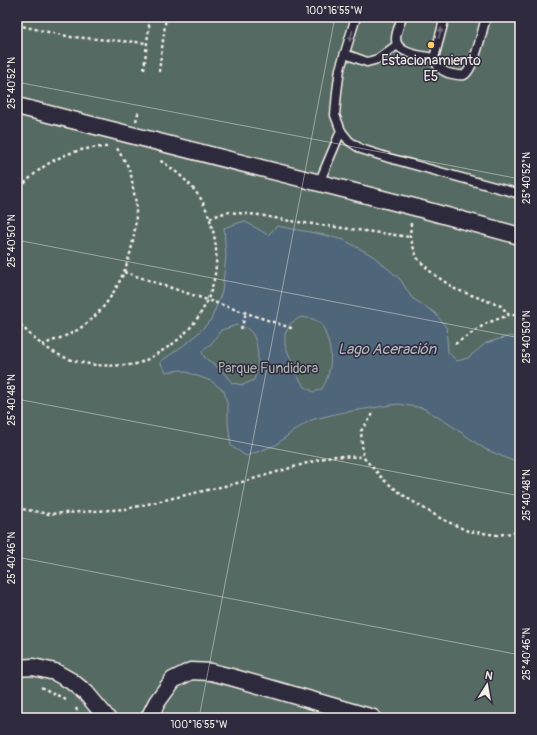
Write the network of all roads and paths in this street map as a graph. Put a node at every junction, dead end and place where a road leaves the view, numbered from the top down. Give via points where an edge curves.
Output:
1 (150, 17) edge
2 (166, 17) edge
3 (356, 17) edge
4 (402, 17) edge
5 (445, 17) edge
6 (486, 17) edge
7 (17, 25) edge
8 (147, 43) junction
9 (397, 45) junction
10 (345, 54) junction
11 (434, 58) junction
12 (144, 69) dead end
13 (159, 72) dead end
14 (17, 106) edge
15 (341, 131) junction
16 (110, 147) dead end
17 (123, 148) dead end
18 (156, 158) dead end
19 (319, 183) junction
20 (17, 193) edge
21 (520, 194) edge
22 (414, 207) junction
23 (210, 218) junction
24 (520, 236) edge
25 (410, 237) junction
26 (124, 272) junction
27 (208, 299) junction
28 (246, 313) junction
29 (509, 314) junction
30 (520, 315) edge
31 (17, 321) edge
32 (241, 329) dead end
33 (294, 329) dead end
34 (455, 344) dead end
35 (42, 345) junction
36 (373, 414) dead end
37 (363, 457) junction
38 (17, 508) edge
39 (520, 532) edge
40 (17, 668) edge
41 (38, 685) dead end
42 (68, 700) dead end
43 (74, 704) dead end
44 (80, 718) edge
45 (107, 718) edge
46 (149, 718) edge
47 (373, 718) edge

1 - 8 path
2 - 13 path
3 -> 10 lane
4 - 9 lane via 397,33
11 -> 5 lane
6 - 11 lane via 472,63 463,75 448,73 438,68
7 - 8 path via 72,37
8 - 12 path
9 - 10 lane via 378,59 367,62
9 - 11 lane via 407,52
10 - 15 lane via 340,69 335,115
14 - 19 street
15 - 19 lane
15 - 21 lane via 361,149
16 - 20 path via 75,151 56,159 38,170
17 - 26 path via 117,147 130,172 136,205 135,232
18 - 23 path via 174,169 189,183
19 - 22 street
22 - 24 street
22 - 25 path
23 - 25 path via 227,212 259,215
23 - 27 path via 217,259 215,280
25 - 29 path via 417,258 432,273 455,289 501,306
26 - 27 path
26 - 35 path via 112,296 95,316 78,329
27 - 28 path
27 - 35 path via 198,318 185,334 169,347 136,364 112,366 75,362
28 - 32 path
28 - 33 path
29 - 30 path
29 - 34 path via 487,323
31 - 35 path
36 - 37 path via 361,431
37 - 38 path via 331,456 246,481 126,509 49,514
37 - 39 path via 385,481 407,498 468,532 497,535
40 - 45 street via 33,667 55,672 86,693
41 - 42 path
43 - 44 path
46 - 47 street via 173,680 191,671 231,677

